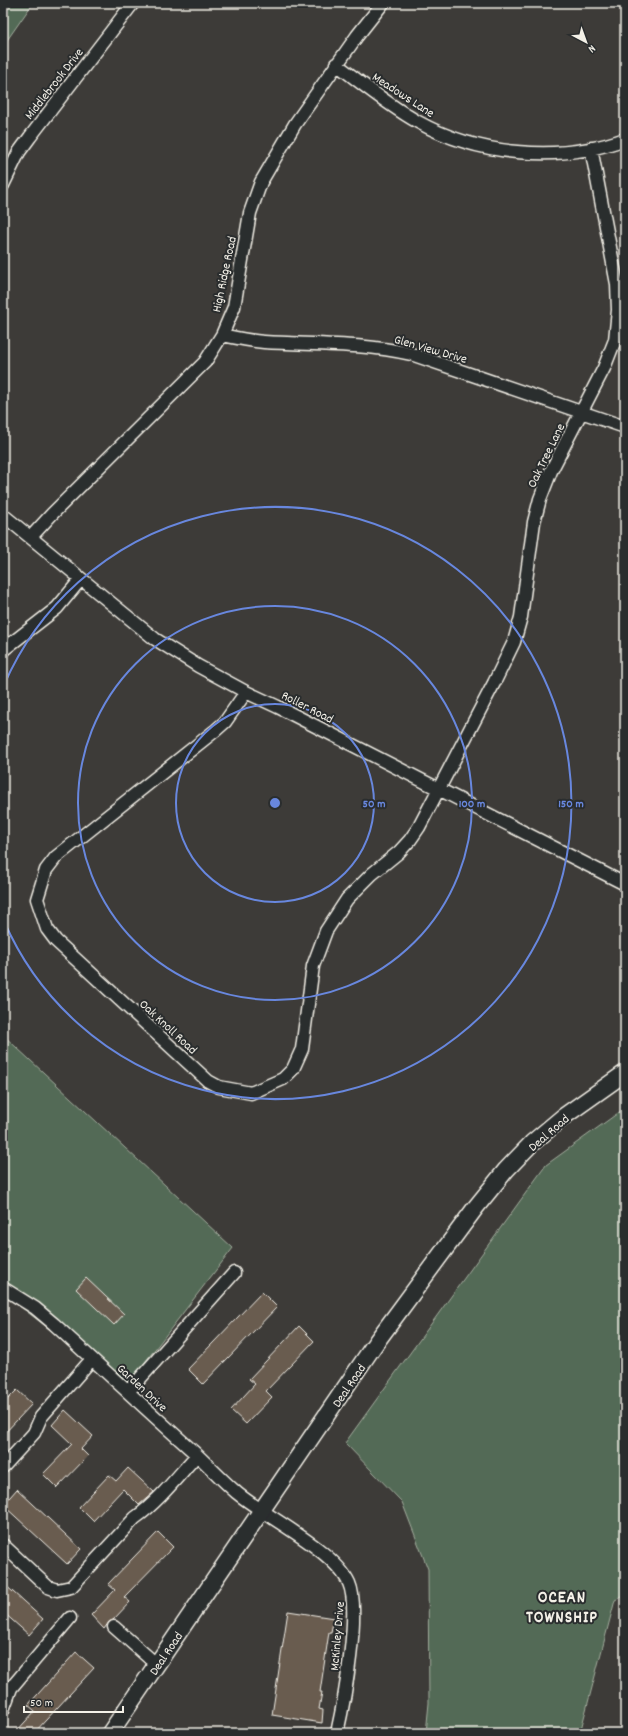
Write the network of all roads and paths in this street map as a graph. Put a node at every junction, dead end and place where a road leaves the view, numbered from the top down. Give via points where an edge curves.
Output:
1 (133, 3) edge
2 (384, 3) edge
3 (336, 64) junction
4 (625, 139) edge
5 (590, 148) junction
6 (3, 185) edge
7 (222, 335) junction
8 (582, 412) junction
9 (625, 427) edge
10 (3, 514) edge
11 (31, 537) junction
12 (81, 579) junction
13 (3, 650) edge
14 (246, 692) junction
15 (439, 790) junction
16 (625, 884) edge
17 (625, 1073) edge
18 (234, 1272) dead end
19 (3, 1288) edge
20 (92, 1359) junction
21 (128, 1392) junction
22 (197, 1455) junction
23 (3, 1467) edge
24 (262, 1510) junction
25 (3, 1545) edge
26 (70, 1618) dead end
27 (114, 1627) dead end
28 (157, 1665) junction
29 (3, 1710) edge
30 (110, 1733) edge
31 (337, 1733) edge

1 - 6 street, Middlebrook Drive via 19,152
2 - 3 street, High Ridge Road
3 - 5 street, Meadows Lane via 406,115 456,139 479,146 525,152 559,152
3 - 7 street, High Ridge Road via 278,151 254,197 234,307
4 - 5 street, Meadows Lane
5 - 8 street, Oak Tree Lane via 618,284 618,310 615,340
7 - 8 street, Glen View Drive via 263,342 358,345 411,354
7 - 11 street, High Ridge Road via 201,368
8 - 9 street, Glen View Drive
8 - 15 street, Oak Tree Lane via 550,471 540,499 534,522 521,617 514,642
10 - 11 street, Roller Road
11 - 12 street, Roller Road
12 - 13 street via 57,608
12 - 14 street, Roller Road via 155,638 198,666
14 - 15 street, Roller Road
14 - 15 street, Oak Knoll Road via 225,722 216,730 56,857 46,870 37,899 47,929 56,941 208,1081 219,1087 251,1093 283,1079 293,1069 302,1049 313,966 326,931 347,899 410,840
15 - 16 street, Roller Road
17 - 24 street, Deal Road via 563,1117 532,1143 506,1170 377,1342
18 - 21 street
19 - 20 street, Garden Drive via 35,1308
20 - 21 street, Garden Drive
20 - 23 street via 41,1417 34,1434
21 - 22 street, Garden Drive
22 - 24 street, Garden Drive via 238,1493
22 - 25 street via 71,1587 57,1590 48,1587
24 - 28 street, Deal Road
24 - 31 street, McKinley Drive via 312,1545 342,1572 349,1583 354,1611 350,1656
26 - 29 street via 11,1688
27 - 28 street
28 - 30 street, Deal Road

